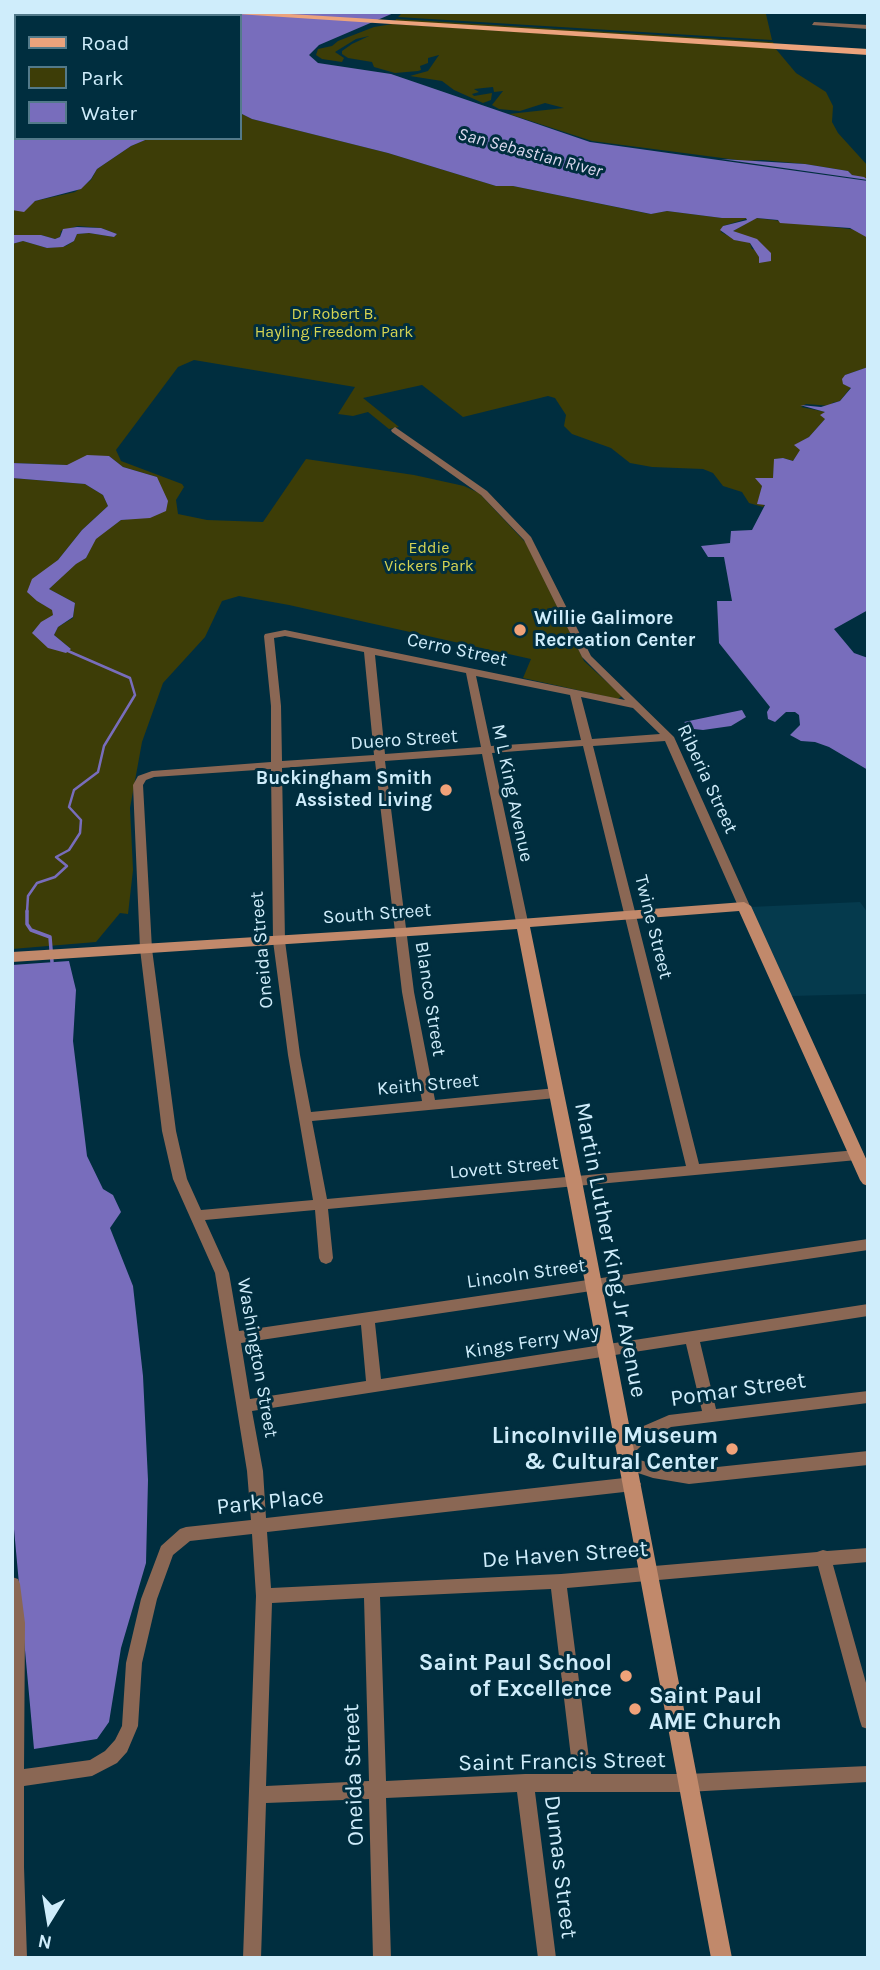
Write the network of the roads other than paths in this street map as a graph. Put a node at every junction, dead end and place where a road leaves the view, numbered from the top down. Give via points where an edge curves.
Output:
1 (210, 12) edge
2 (299, 12) edge
3 (814, 24) dead end
4 (868, 27) edge
5 (781, 44) junction
6 (868, 46) edge
7 (868, 52) edge
8 (395, 430) dead end
9 (269, 636) joint
10 (369, 649) junction
11 (470, 670) junction
12 (575, 693) junction
13 (638, 706) junction
14 (669, 737) junction
15 (587, 744) junction
16 (485, 752) junction
17 (379, 759) junction
18 (275, 767) junction
19 (142, 778) joint
20 (744, 906) junction
21 (632, 914) junction
22 (522, 922) junction
23 (402, 933) junction
24 (279, 941) junction
25 (146, 949) junction
26 (12, 957) edge
27 (556, 1093) junction
28 (429, 1104) junction
29 (304, 1117) junction
30 (857, 1156) junction
31 (694, 1170) junction
32 (868, 1180) edge
33 (574, 1181) junction
34 (321, 1205) junction
35 (196, 1216) junction
36 (868, 1244) edge
37 (326, 1258) dead end
38 (594, 1283) junction
39 (868, 1310) edge
40 (367, 1317) junction
41 (692, 1337) junction
42 (232, 1338) junction
43 (606, 1350) junction
44 (373, 1386) junction
45 (868, 1397) edge
46 (244, 1406) junction
47 (710, 1415) junction
48 (627, 1457) junction
49 (868, 1458) edge
50 (633, 1485) junction
51 (260, 1526) junction
52 (868, 1555) edge
53 (823, 1558) junction
54 (648, 1573) junction
55 (561, 1581) junction
56 (12, 1584) edge
57 (372, 1590) junction
58 (264, 1597) junction
59 (868, 1721) edge
60 (81, 1770) joint
61 (868, 1774) edge
62 (14, 1779) edge
63 (583, 1782) junction
64 (525, 1783) junction
65 (687, 1783) junction
66 (377, 1790) junction
67 (258, 1795) junction
68 (18, 1958) edge
69 (252, 1958) edge
70 (382, 1958) edge
71 (547, 1958) edge
72 (722, 1958) edge

1 - 5 main road
2 - 5 main road
3 - 4 street
5 - 6 main road
5 - 7 main road
8 - 13 street, Riberia Street via 484,493 528,539 587,657
9 - 10 street, Cerro Street via 285,633
9 - 18 street, Oneida Street via 276,706
10 - 11 street, Cerro Street
10 - 17 street, Blanco Street
11 - 12 street, Cerro Street
11 - 16 street, M L King Avenue
12 - 13 street, Cerro Street
12 - 15 street, Twine Street
13 - 14 street, Riberia Street
14 - 15 street, Duero Street
14 - 20 street, Riberia Street
15 - 16 street, Duero Street
15 - 21 street, Twine Street
16 - 17 street, Duero Street
16 - 22 street, M L King Avenue
17 - 18 street, Duero Street
17 - 23 street, Blanco Street
18 - 19 street, Duero Street
18 - 24 street, Oneida Street
19 - 25 street, Washington Street via 138,806
20 - 21 street, South Street
20 - 30 street, Riberia Street
21 - 22 street, South Street
21 - 31 street, Twine Street
22 - 23 street, South Street
22 - 27 street, Martin Luther King Jr Avenue
23 - 24 street, South Street
23 - 28 street, Blanco Street
24 - 25 street, South Street
24 - 29 street, Oneida Street
25 - 26 street, South Street
25 - 35 street, Washington Street via 169,1131 180,1179
27 - 28 street, Keith Street
27 - 33 street, Martin Luther King Jr Avenue
28 - 29 street, Keith Street
29 - 34 street, Oneida Street
30 - 31 street, Lovett Street
30 - 32 street, Riberia Street
31 - 33 street, Lovett Street
33 - 34 street, Lovett Street
33 - 38 street, Martin Luther King Jr Avenue
34 - 35 street, Lovett Street
34 - 37 street, Oneida Street
35 - 42 street, Washington Street via 222,1273
36 - 38 street, Lincoln Street
38 - 40 street, Lincoln Street
38 - 43 street, Martin Luther King Jr Avenue
39 - 41 street, Kings Ferry Way
40 - 42 street, Lincoln Street
40 - 44 street
41 - 43 street, Kings Ferry Way
41 - 47 street
42 - 46 street, Washington Street
43 - 44 street, Kings Ferry Way
43 - 48 street, Martin Luther King Jr Avenue
44 - 46 street, Kings Ferry Way
45 - 47 street, Pomar Street
46 - 51 street, Washington Street
47 - 48 street, Pomar Street via 656,1426 634,1441
48 - 49 street via 653,1471 689,1477
48 - 50 street, Martin Luther King Jr Avenue
50 - 51 street, Park Place
50 - 54 street, Martin Luther King Jr Avenue
51 - 58 street, Washington Street
51 - 60 street, Park Place via 195,1532 172,1544 140,1630 125,1740 105,1762
52 - 53 street, De Haven Street
53 - 54 street, De Haven Street
53 - 59 street
54 - 55 street, De Haven Street
54 - 65 street, Martin Luther King Jr Avenue
55 - 57 street, De Haven Street
55 - 63 street via 558,1586
56 - 62 street via 17,1623
57 - 58 street, De Haven Street
57 - 66 street, Oneida Street
58 - 67 street, Washington Street
60 - 62 street
61 - 65 street, Saint Francis Street
62 - 68 street
63 - 64 street, Saint Francis Street
63 - 65 street, Saint Francis Street
64 - 66 street, Saint Francis Street
64 - 71 street, Dumas Street
65 - 72 street, Martin Luther King Jr Avenue
66 - 67 street, Saint Francis Street
66 - 70 street, Oneida Street
67 - 69 street, Washington Street

